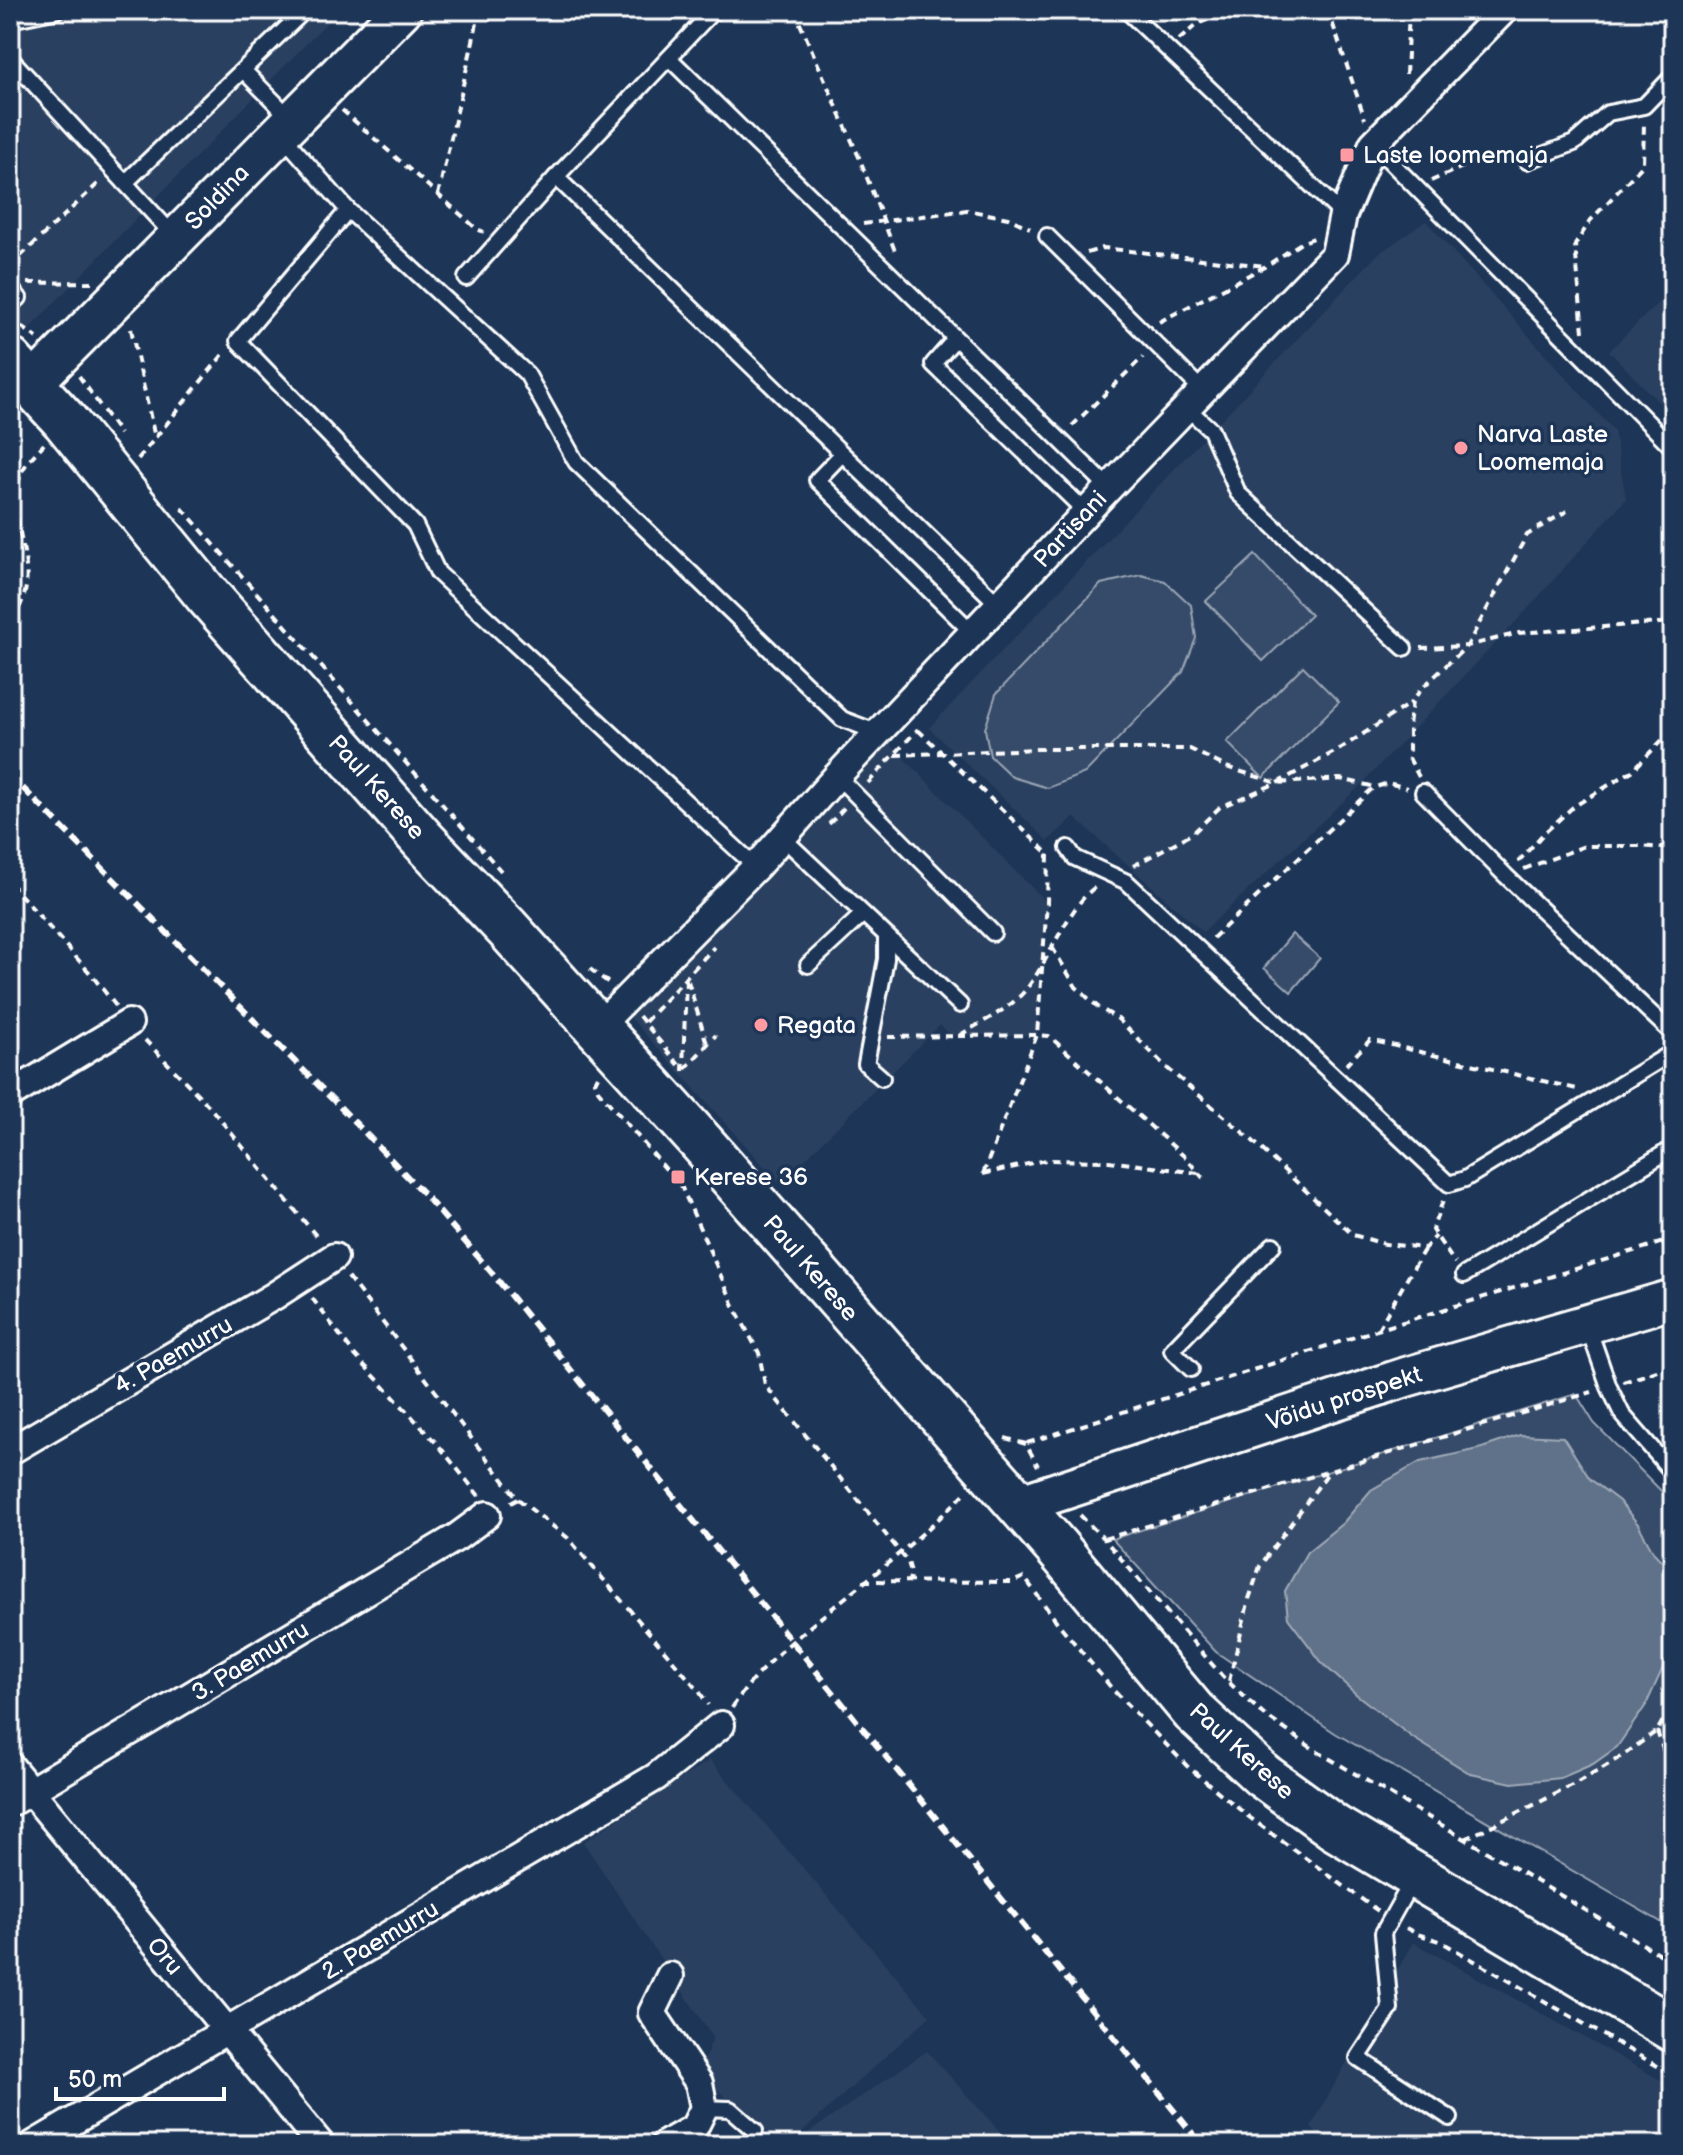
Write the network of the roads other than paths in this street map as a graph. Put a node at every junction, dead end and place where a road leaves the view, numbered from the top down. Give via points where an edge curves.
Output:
1 (58, 10) edge
2 (305, 10) edge
3 (714, 10) edge
4 (1126, 10) edge
5 (1504, 10) edge
6 (393, 13) edge
7 (10, 20) edge
8 (10, 58) edge
9 (669, 58) junction
10 (243, 70) junction
11 (1673, 76) edge
12 (286, 126) junction
13 (1373, 144) junction
14 (1527, 161) road end
15 (556, 177) junction
16 (125, 183) junction
17 (348, 210) junction
18 (1342, 220) junction
19 (1047, 236) road end
20 (176, 239) junction
21 (466, 278) dead end
22 (955, 339) junction
23 (34, 368) edge
24 (1195, 399) junction
25 (1673, 448) edge
26 (842, 454) junction
27 (1109, 488) junction
28 (1086, 512) junction
29 (999, 605) junction
30 (972, 632) junction
31 (1404, 648) road end
32 (879, 733) junction
33 (837, 776) junction
34 (1423, 792) road end
35 (783, 838) junction
36 (1068, 848) road end
37 (756, 867) junction
38 (863, 914) junction
39 (993, 933) dead end
40 (886, 936) junction
41 (808, 965) dead end
42 (960, 1005) dead end
43 (129, 1023) road end
44 (623, 1027) junction
45 (1673, 1034) edge
46 (1673, 1052) edge
47 (882, 1078) dead end
48 (10, 1095) edge
49 (1673, 1148) edge
50 (1273, 1245) dead end
51 (334, 1257) road end
52 (1464, 1275) road end
53 (1673, 1299) edge
54 (1587, 1324) junction
55 (1191, 1369) dead end
56 (10, 1451) edge
57 (1673, 1473) edge
58 (1018, 1505) junction
59 (487, 1515) road end
60 (721, 1725) road end
61 (10, 1766) edge
62 (20, 1798) edge
63 (1414, 1877) junction
64 (670, 1976) dead end
65 (1673, 2029) edge
66 (227, 2030) junction
67 (704, 2108) junction
68 (1450, 2118) dead end
69 (755, 2131) dead end
70 (33, 2145) edge
71 (321, 2145) edge
72 (664, 2145) edge

1 - 7 lane
2 - 10 lane
3 - 9 lane
4 - 18 lane
5 - 13 street, Partisani
6 - 12 street, Soldina
8 - 16 lane
9 - 15 lane
9 - 22 lane
10 - 12 lane
10 - 16 lane
11 - 14 lane via 1644,106 1608,113 1574,143
12 - 17 lane
12 - 20 street, Soldina
13 - 18 street, Partisani
13 - 25 lane
15 - 21 lane
15 - 26 lane
16 - 20 lane
17 - 32 lane via 527,374 576,462 842,719
17 - 37 lane via 238,341 415,525 438,573
18 - 24 street, Partisani via 1335,254
19 - 24 lane via 1156,344
20 - 23 street, Soldina
22 - 27 lane
22 - 28 lane via 933,364
23 - 44 highway, Paul Kerese via 78,407 207,595 423,840
24 - 27 street, Partisani
24 - 31 lane via 1238,493
26 - 29 lane
26 - 30 lane via 817,480
27 - 28 street, Partisani
28 - 29 street, Partisani
29 - 30 street, Partisani
30 - 32 street, Partisani
32 - 33 street, Partisani
33 - 35 street, Partisani
33 - 39 lane
34 - 45 lane
35 - 37 street, Partisani
35 - 38 lane
36 - 46 lane via 1075,858 1127,882 1449,1184
37 - 44 street, Partisani
38 - 40 lane
38 - 41 lane
40 - 42 lane
40 - 47 lane via 874,1033 866,1054 866,1064
43 - 48 street
44 - 58 highway, Paul Kerese via 996,1454
49 - 52 lane
50 - 55 lane via 1172,1350
51 - 56 street, 4. Paemurru
53 - 54 street, Võidu prospekt
54 - 57 lane via 1622,1414
54 - 58 street, Võidu prospekt via 1406,1377
58 - 63 highway, Paul Kerese via 1194,1712 1262,1775
59 - 62 street, 3. Paemurru
60 - 66 street, 2. Paemurru via 656,1777
61 - 62 street, Oru
62 - 66 street, Oru
63 - 65 highway, Paul Kerese
63 - 68 lane via 1383,1933 1390,2009 1358,2058
64 - 67 street via 652,2013 699,2083
66 - 70 street, 2. Paemurru
66 - 71 street, Oru
67 - 69 lane via 730,2109
67 - 72 street via 694,2128

